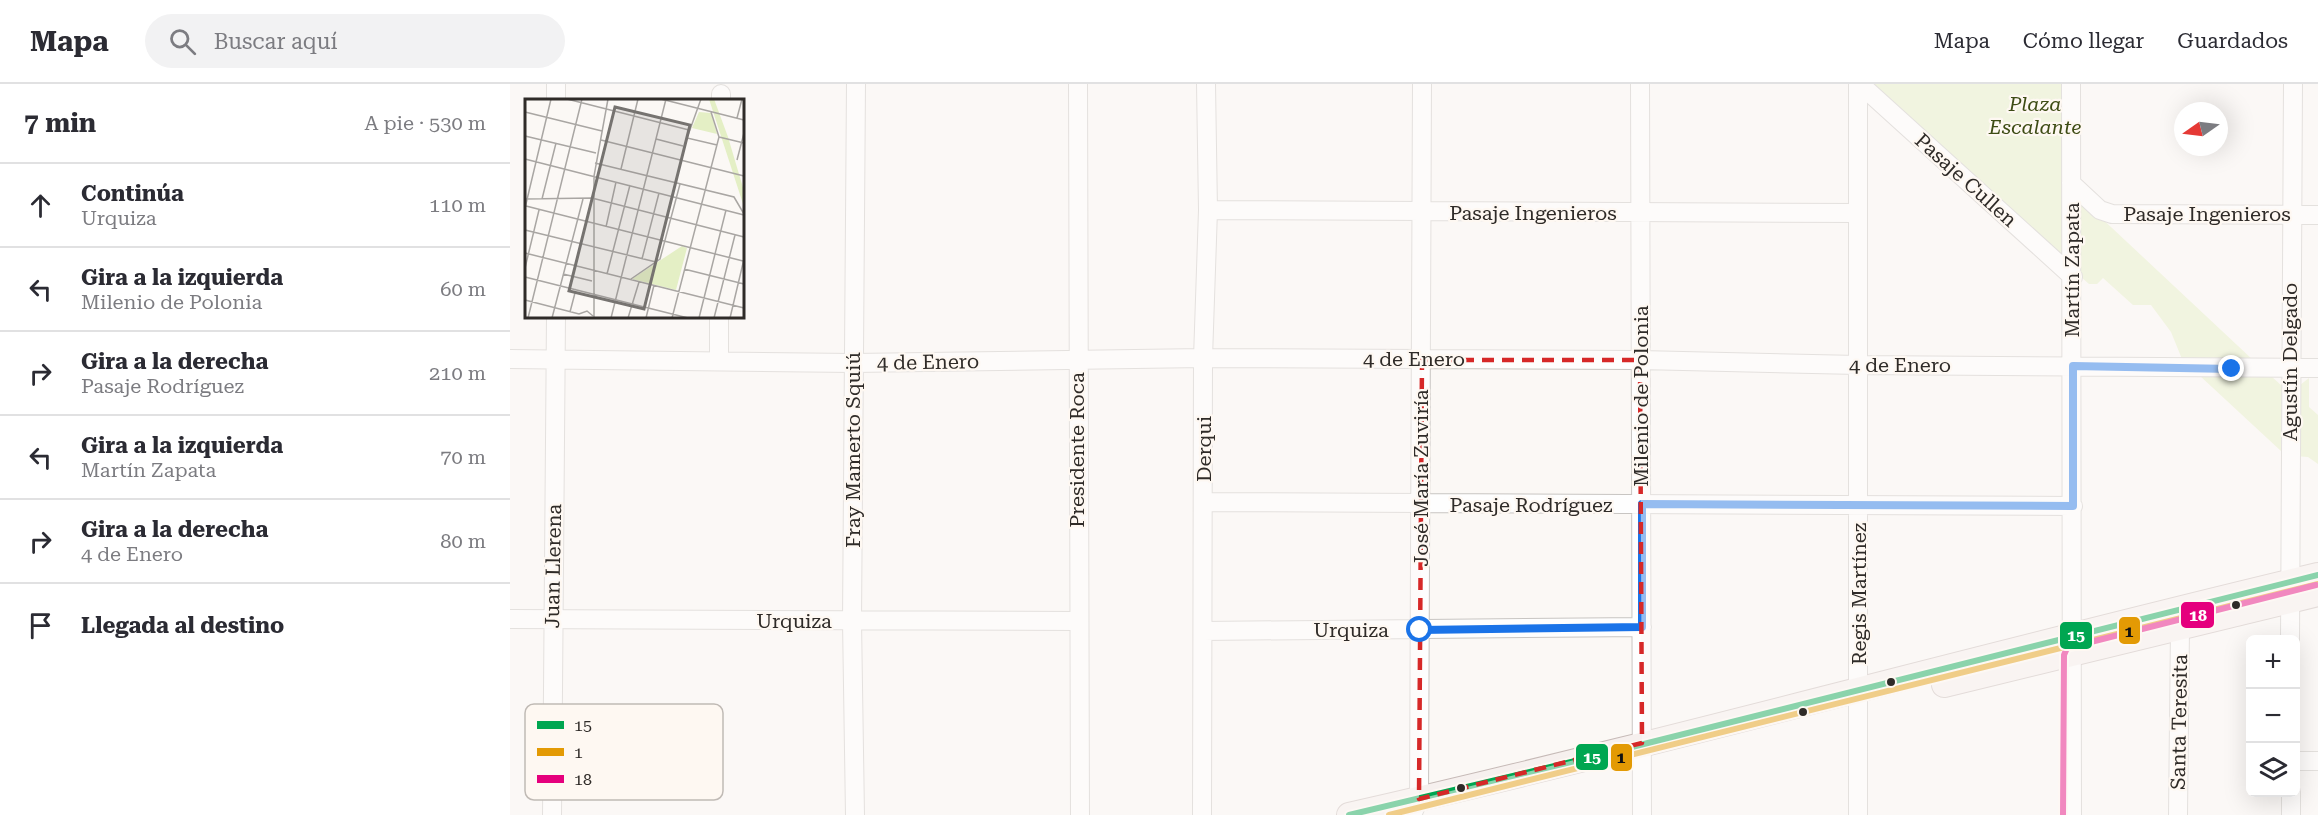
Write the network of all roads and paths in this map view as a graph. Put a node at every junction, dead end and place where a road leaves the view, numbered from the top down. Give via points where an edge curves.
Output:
1 (856, 84) edge
2 (1078, 84) edge
3 (1206, 84) edge
4 (1422, 84) edge
5 (1640, 84) edge
6 (1859, 84) edge
7 (2071, 84) edge
8 (2293, 84) edge
9 (2071, 183) junction
10 (1208, 210) junction
11 (1421, 212) junction
12 (1858, 213) junction
13 (1639, 214) junction
14 (2291, 215) junction
15 (2318, 215) edge
16 (2073, 277) junction
17 (556, 318) edge
18 (719, 318) edge
19 (1203, 358) junction
20 (510, 359) edge
21 (556, 359) junction
22 (719, 360) junction
23 (1077, 360) junction
24 (1422, 360) junction
25 (1640, 360) junction
26 (853, 363) junction
27 (1858, 365) junction
28 (2073, 366) junction
29 (2318, 368) edge
30 (2290, 369) junction
31 (1204, 502) junction
32 (1642, 504) junction
33 (1420, 505) junction
34 (1859, 505) junction
35 (2073, 506) junction
36 (2318, 575) edge
37 (2290, 591) junction
38 (2318, 594) edge
39 (552, 619) junction
40 (510, 620) edge
41 (852, 621) junction
42 (1078, 621) junction
43 (1642, 627) junction
44 (2180, 628) junction
45 (1420, 630) junction
46 (1203, 631) junction
47 (2290, 635) edge
48 (2072, 645) junction
49 (1859, 698) junction
50 (552, 704) edge
51 (1642, 751) junction
52 (2318, 760) edge
53 (2300, 761) edge
54 (2291, 797) edge
55 (1416, 810) edge
56 (855, 815) edge
57 (1080, 815) edge
58 (1202, 815) edge
59 (1349, 815) edge
60 (1642, 815) edge
61 (1858, 815) edge
62 (2072, 815) edge
63 (2178, 815) edge
64 (2291, 815) edge

1 - 26 street, Fray Mamerto Squiú
2 - 23 street, Presidente Roca
3 - 10 street, Derqui
4 - 11 street, José María Zuviría
5 - 13 street, Milenio de Polonia
6 - 12 street, Regis Martínez
6 - 16 street, Pasaje Cullen
7 - 9 street, Martín Zapata
8 - 14 street, Agustín Delgado
9 - 14 street, Pasaje Ingenieros via 2100,210 2112,214
9 - 16 street, Martín Zapata
10 - 11 street, Pasaje Ingenieros
10 - 19 street, Derqui
11 - 13 street, Pasaje Ingenieros
11 - 24 street, José María Zuviría
12 - 13 street, Pasaje Ingenieros
12 - 27 street, Regis Martínez
13 - 25 street, Milenio de Polonia
14 - 15 street, Pasaje Ingenieros
14 - 30 street, Agustín Delgado
16 - 28 street, Martín Zapata
17 - 21 street, Juan Llerena
18 - 22 street
19 - 23 street, 4 de Enero
19 - 24 street, 4 de Enero
19 - 31 street, Derqui
20 - 21 street, 4 de Enero
21 - 22 street, 4 de Enero
21 - 39 street, Juan Llerena
22 - 26 street, 4 de Enero
23 - 26 street, 4 de Enero
23 - 42 street, Presidente Roca
24 - 25 street, 4 de Enero
24 - 33 street, José María Zuviría
25 - 27 street, 4 de Enero
25 - 32 street, Milenio de Polonia
26 - 41 street, Fray Mamerto Squiú
27 - 28 street, 4 de Enero
27 - 34 street, Regis Martínez
28 - 30 street, 4 de Enero
28 - 35 street, Martín Zapata
29 - 30 street, 4 de Enero
30 - 37 street, Agustín Delgado
31 - 33 street, Pasaje Rodríguez
31 - 46 street, Derqui
32 - 33 street, Pasaje Rodríguez
32 - 34 street, Pasaje Rodríguez
32 - 43 street, Milenio de Polonia
33 - 45 street, José María Zuviría
34 - 35 street, Pasaje Rodríguez
34 - 49 street, Regis Martínez
35 - 48 street, Martín Zapata
36 - 37 main road
37 - 38 main road
37 - 44 main road
37 - 47 street, Agustín Delgado
37 - 48 main road
39 - 40 street, Urquiza
39 - 41 street, Urquiza
39 - 50 street, Juan Llerena
41 - 42 street, Urquiza
41 - 56 street, Fray Mamerto Squiú
42 - 57 street, Presidente Roca
43 - 45 street, Urquiza
43 - 51 street, Milenio de Polonia
44 - 48 main road
44 - 63 street, Santa Teresita
45 - 46 street, Urquiza
45 - 55 street, José María Zuviría
46 - 58 street, Derqui
48 - 49 main road
48 - 62 street, Martín Zapata
49 - 51 main road
49 - 61 street, Regis Martínez
51 - 55 main road
51 - 60 street, Milenio de Polonia
52 - 53 street
54 - 64 street
55 - 59 main road

